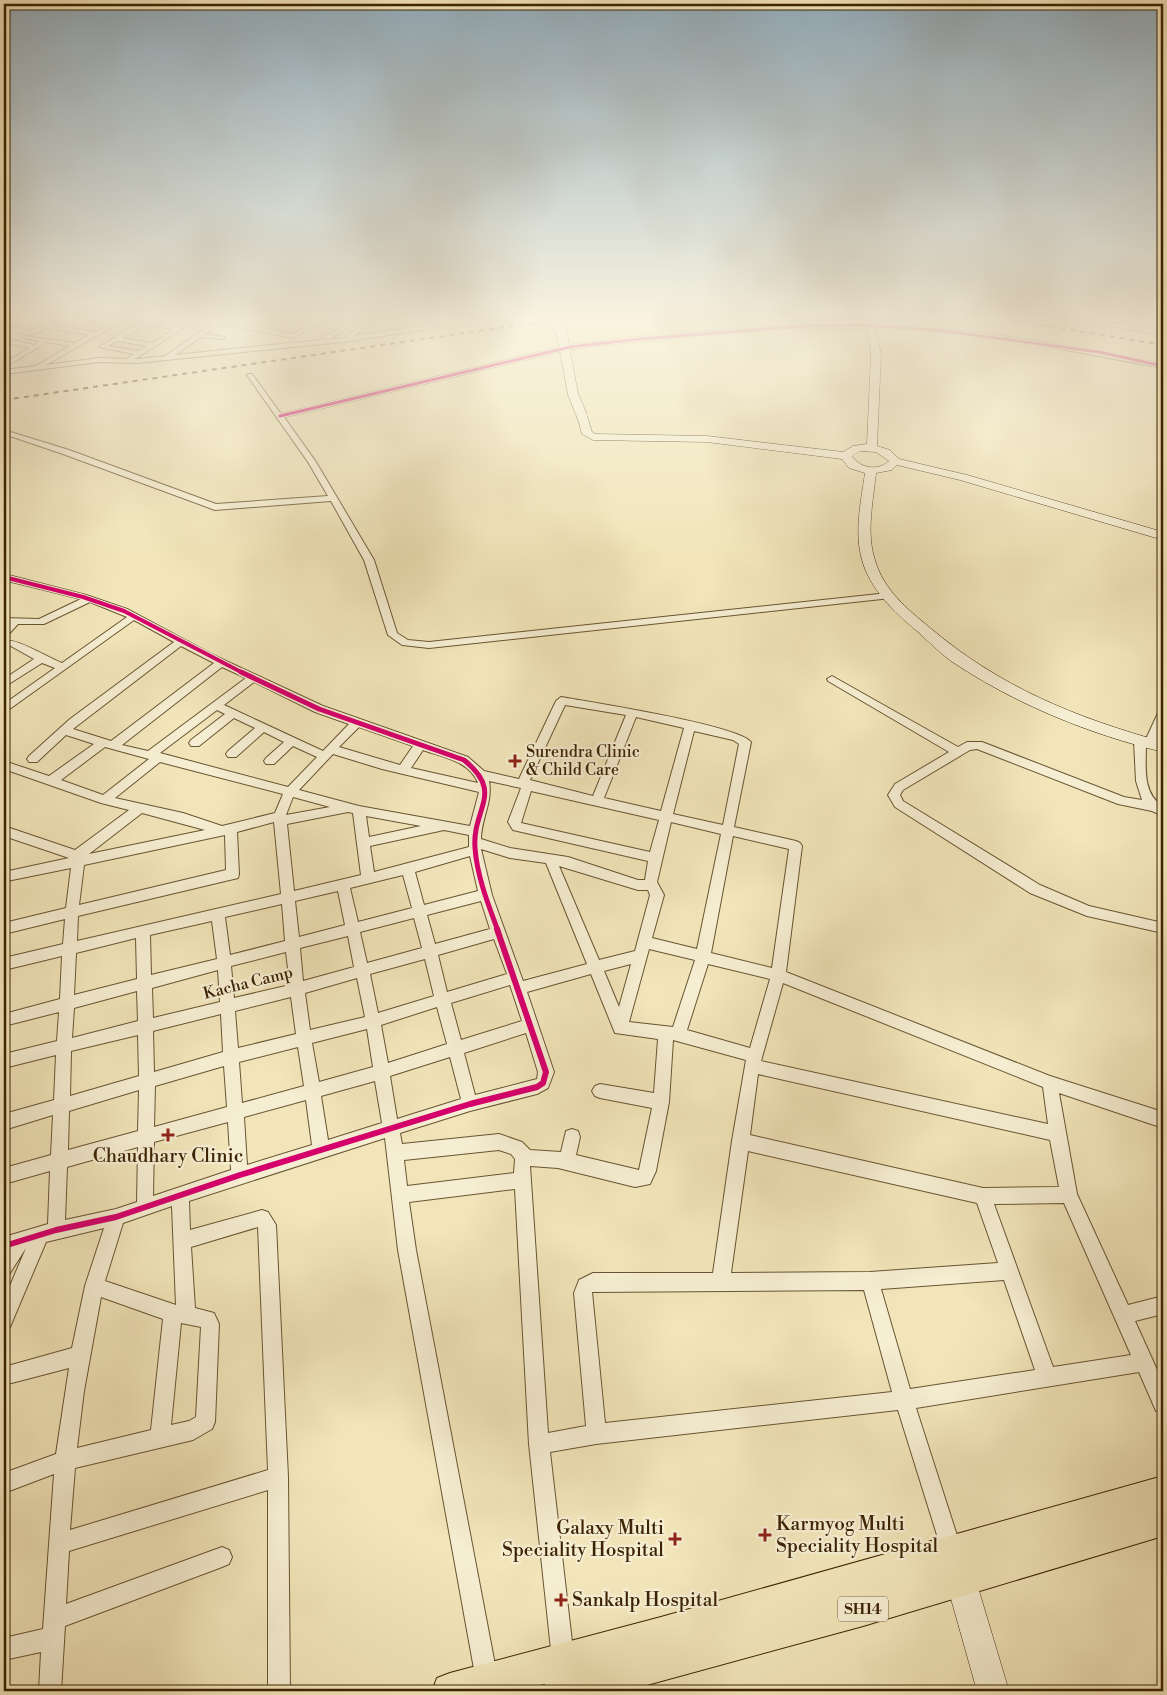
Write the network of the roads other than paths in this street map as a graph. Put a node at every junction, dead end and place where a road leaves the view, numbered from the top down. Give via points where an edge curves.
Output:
1 (268, 399) edge
2 (351, 399) edge
3 (575, 399) edge
4 (874, 399) edge
5 (280, 416) junction
6 (4, 432) edge
7 (872, 448) junction
8 (846, 456) junction
9 (895, 461) junction
10 (871, 470) junction
11 (334, 498) junction
12 (1163, 536) edge
13 (4, 576) edge
14 (888, 596) junction
15 (89, 599) junction
16 (134, 616) junction
17 (4, 620) edge
18 (15, 622) junction
19 (4, 633) edge
20 (180, 642) junction
21 (13, 643) dead end
22 (40, 658) junction
23 (221, 663) junction
24 (63, 667) junction
25 (252, 678) junction
26 (832, 679) dead end
27 (4, 684) edge
28 (214, 705) junction
29 (4, 709) edge
30 (632, 712) junction
31 (1163, 712) edge
32 (233, 713) junction
33 (356, 723) junction
34 (690, 726) junction
35 (262, 728) junction
36 (64, 731) junction
37 (291, 742) junction
38 (195, 743) dead end
39 (1151, 743) edge
40 (108, 744) junction
41 (420, 745) junction
42 (328, 752) junction
43 (958, 752) junction
44 (232, 754) dead end
45 (154, 756) junction
46 (33, 759) dead end
47 (270, 761) dead end
48 (4, 765) edge
49 (403, 770) junction
50 (481, 775) junction
51 (50, 782) junction
52 (526, 784) junction
53 (485, 789) junction
54 (291, 791) junction
55 (105, 800) junction
56 (597, 801) junction
57 (139, 808) junction
58 (355, 809) junction
59 (1159, 809) edge
60 (666, 815) junction
61 (280, 818) junction
62 (446, 826) junction
63 (225, 829) junction
64 (728, 829) junction
65 (4, 831) edge
66 (475, 841) junction
67 (364, 843) junction
68 (550, 858) junction
69 (655, 858) junction
70 (77, 859) junction
71 (408, 869) junction
72 (7, 876) dead end
73 (368, 877) junction
74 (343, 884) junction
75 (651, 885) junction
76 (486, 894) junction
77 (286, 898) junction
78 (72, 912) junction
79 (419, 914) junction
80 (218, 915) junction
81 (4, 928) edge
82 (1163, 928) edge
83 (353, 930) junction
84 (143, 932) junction
85 (499, 932) junction
86 (292, 946) junction
87 (71, 948) junction
88 (642, 949) junction
89 (429, 953) junction
90 (703, 956) junction
91 (224, 963) junction
92 (4, 964) edge
93 (596, 967) junction
94 (360, 972) junction
95 (778, 976) junction
96 (516, 982) junction
97 (144, 984) junction
98 (297, 989) junction
99 (444, 1000) junction
100 (68, 1004) junction
101 (227, 1007) junction
102 (4, 1020) edge
103 (373, 1021) junction
104 (145, 1025) junction
105 (530, 1025) junction
106 (620, 1028) junction
107 (672, 1034) junction
108 (304, 1038) junction
109 (64, 1047) junction
110 (455, 1049) junction
111 (230, 1057) junction
112 (4, 1061) edge
113 (753, 1061) junction
114 (380, 1072) junction
115 (147, 1080) junction
116 (1050, 1083) junction
117 (312, 1091) junction
118 (600, 1091) dead end
119 (661, 1102) junction
120 (470, 1104) junction
121 (63, 1106) junction
122 (236, 1112) junction
123 (1163, 1120) edge
124 (4, 1122) edge
125 (391, 1129) junction
126 (1057, 1134) junction
127 (145, 1136) junction
128 (572, 1136) dead end
129 (740, 1141) junction
130 (321, 1150) junction
131 (395, 1153) junction
132 (526, 1158) junction
133 (58, 1160) junction
134 (567, 1161) junction
135 (240, 1175) junction
136 (4, 1176) edge
137 (523, 1180) junction
138 (180, 1195) junction
139 (400, 1195) junction
140 (1069, 1195) junction
141 (983, 1196) junction
142 (145, 1206) junction
143 (116, 1217) junction
144 (48, 1233) junction
145 (183, 1241) junction
146 (11, 1244) edge
147 (4, 1267) edge
148 (1008, 1271) junction
149 (721, 1281) junction
150 (870, 1281) junction
151 (94, 1286) junction
152 (1163, 1305) edge
153 (180, 1314) junction
154 (1122, 1315) junction
155 (4, 1321) edge
156 (81, 1355) junction
157 (1144, 1362) junction
158 (4, 1376) edge
159 (1047, 1378) junction
160 (1161, 1393) edge
161 (904, 1400) junction
162 (596, 1434) junction
163 (160, 1437) junction
164 (539, 1444) junction
165 (66, 1460) junction
166 (278, 1477) junction
167 (4, 1483) edge
168 (1163, 1492) edge
169 (1163, 1520) edge
170 (58, 1544) junction
171 (222, 1557) dead end
172 (956, 1565) junction
173 (54, 1628) junction
174 (4, 1649) edge
175 (562, 1676) edge
176 (488, 1686) edge
177 (50, 1691) edge
178 (279, 1691) edge
179 (450, 1691) edge
180 (993, 1691) edge

1 - 5 street
2 - 5 street
3 - 8 street, bridge via 587,434 593,437 707,439
4 - 7 street
5 - 11 street
6 - 11 street via 219,508
7 - 8 street via 853,449
7 - 9 street via 888,452
8 - 10 street via 853,465
9 - 10 street via 888,468
9 - 12 street via 963,477
10 - 14 street via 864,548 881,589
11 - 14 street via 369,560 393,635 412,645
13 - 15 street
14 - 39 street via 961,661 1011,690 1100,729
15 - 16 street
15 - 18 street via 41,622
16 - 20 street
16 - 24 street
17 - 18 street
18 - 19 street
20 - 23 street
20 - 36 street
21 - 22 street
22 - 24 street
22 - 27 street
23 - 25 street
23 - 40 street
24 - 29 street
25 - 28 street
25 - 33 street
26 - 43 street
28 - 32 street
28 - 45 street
30 - 34 street
30 - 52 street via 560,701
30 - 56 street
31 - 39 street
32 - 35 street
32 - 38 street
33 - 41 street
33 - 42 street
34 - 60 street
34 - 64 street via 745,742
35 - 37 street
35 - 44 street
36 - 40 street
36 - 46 street
37 - 42 street
37 - 47 street
39 - 59 street via 1142,789
40 - 45 street
40 - 51 street
41 - 49 street
41 - 50 street via 464,760
42 - 49 street
42 - 54 street
43 - 59 street via 970,745 982,746 1122,801
43 - 82 street via 899,787 894,800 1035,889 1086,911
45 - 54 street
45 - 55 street
48 - 51 street
49 - 53 street
50 - 52 street
50 - 53 street
51 - 55 street
52 - 56 street
52 - 69 street via 514,822 517,827
53 - 66 street
54 - 58 street
54 - 61 street
55 - 57 street
56 - 60 street
57 - 63 street
57 - 70 street
58 - 61 street
58 - 62 street
58 - 67 street
60 - 64 street
60 - 69 street
61 - 63 street
61 - 77 street
62 - 66 street
62 - 67 street
63 - 70 street
63 - 78 street via 233,874
64 - 90 street
64 - 95 street via 796,846
65 - 70 street
66 - 68 street via 510,852
66 - 71 street
66 - 76 street
67 - 73 street
68 - 75 street via 632,884
68 - 93 street
69 - 75 street
70 - 72 street
70 - 78 street
71 - 73 street
71 - 79 street
73 - 74 street
74 - 77 street
74 - 83 street
75 - 88 street via 658,892
76 - 79 street
76 - 85 street
77 - 80 street
77 - 86 street
78 - 81 street
78 - 87 street
79 - 83 street
79 - 89 street
80 - 84 street
80 - 91 street
83 - 86 street
83 - 94 street
84 - 87 street
84 - 97 street
85 - 89 street, Kacha Camp
85 - 96 street
86 - 91 street
86 - 98 street
87 - 92 street
87 - 100 street
88 - 90 street
88 - 93 street
88 - 106 street
89 - 94 street, Kacha Camp
89 - 99 street
90 - 95 street
90 - 107 street
91 - 97 street
91 - 101 street
93 - 96 street
93 - 106 street
94 - 98 street, Kacha Camp
94 - 103 street
95 - 113 street
95 - 116 street
96 - 99 street
96 - 105 street
97 - 100 street
97 - 104 street
98 - 101 street, Kacha Camp
98 - 108 street
99 - 103 street
99 - 110 street
100 - 102 street
100 - 109 street
101 - 104 street, Kacha Camp
101 - 111 street
103 - 108 street
103 - 114 street
104 - 109 street, Kacha Camp
104 - 115 street
105 - 110 street
105 - 120 street via 546,1072 543,1083
106 - 107 street
107 - 113 street
107 - 119 street
108 - 111 street
108 - 117 street
109 - 112 street, Kacha Camp
109 - 121 street
110 - 114 street
110 - 120 street
111 - 115 street
111 - 122 street
113 - 126 street
113 - 129 street
114 - 117 street
114 - 125 street
115 - 121 street
115 - 127 street
116 - 123 street
116 - 126 street
117 - 122 street
117 - 130 street
118 - 119 street
119 - 134 street via 644,1178 634,1179
120 - 125 street
121 - 124 street
121 - 133 street
122 - 127 street
122 - 135 street
125 - 130 street
125 - 131 street
126 - 140 street
127 - 133 street
127 - 142 street
128 - 134 street
129 - 141 street
129 - 149 street
130 - 135 street
131 - 132 street via 500,1142 516,1148
131 - 139 street
132 - 134 street
132 - 137 street via 522,1162
133 - 136 street
133 - 144 street
135 - 138 street
137 - 139 street
137 - 164 street
138 - 142 street
138 - 145 street
139 - 176 street via 409,1260
140 - 141 street
140 - 154 street
141 - 148 street
142 - 143 street
143 - 144 street
143 - 151 street
144 - 146 street
144 - 155 street
145 - 153 street
145 - 166 street via 255,1219 262,1218 266,1225
146 - 147 street
148 - 150 street
148 - 159 street
149 - 150 street
149 - 162 street via 593,1282 585,1286 583,1293
150 - 161 street
151 - 153 street
151 - 156 street
152 - 154 street
153 - 163 street
153 - 163 street via 208,1318 210,1324 205,1422 194,1430
154 - 157 street
156 - 158 street
156 - 165 street
157 - 159 street
157 - 160 street
159 - 161 street
161 - 162 street
161 - 172 street
162 - 164 street
163 - 165 street
164 - 175 street
165 - 167 street
165 - 170 street
166 - 170 street
166 - 178 street
168 - 172 main road, SH14
169 - 172 main road, SH14
170 - 173 street
171 - 173 street
172 - 175 main road, SH14
172 - 180 street
173 - 174 street
173 - 177 street
175 - 176 main road, SH14
176 - 179 main road, SH14

